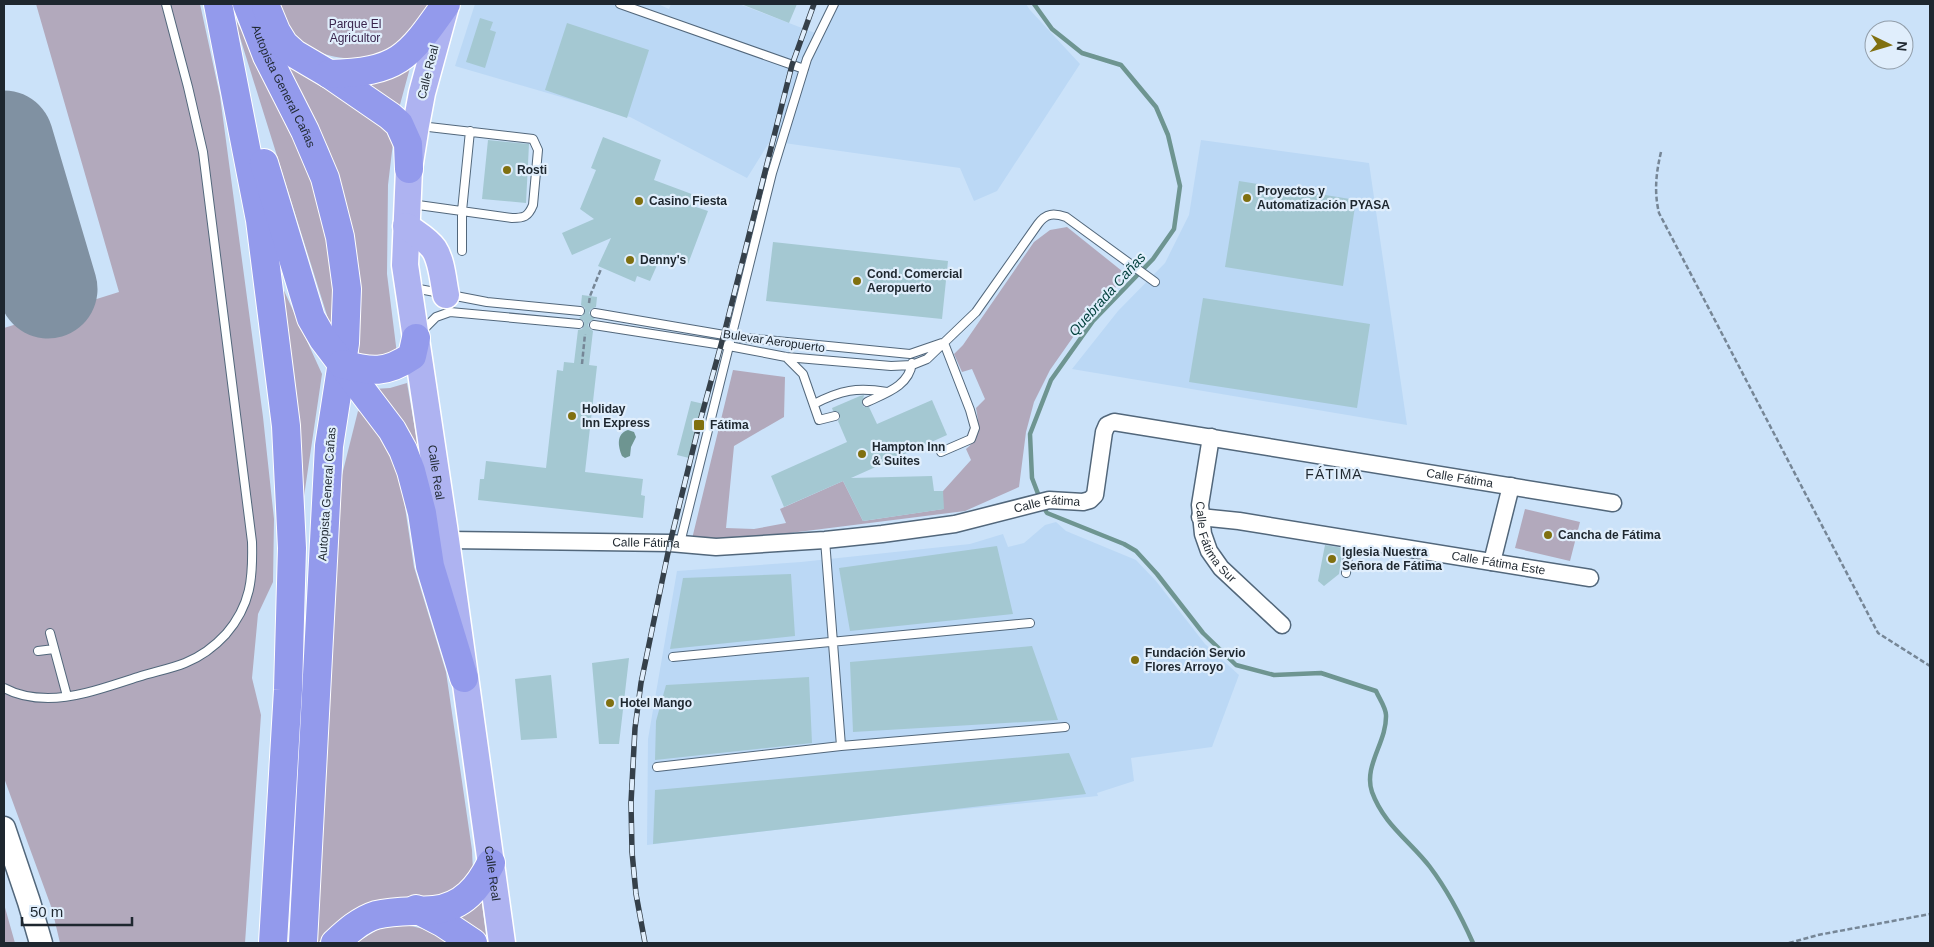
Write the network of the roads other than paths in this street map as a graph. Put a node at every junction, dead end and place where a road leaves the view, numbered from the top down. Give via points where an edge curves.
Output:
1 (166, 4) edge
2 (218, 4) edge
3 (247, 4) edge
4 (266, 4) edge
5 (447, 4) edge
6 (620, 4) edge
7 (834, 4) edge
8 (225, 33) junction
9 (804, 69) junction
10 (329, 74) junction
11 (416, 125) junction
12 (470, 131) junction
13 (409, 169) junction
14 (462, 211) junction
15 (406, 215) junction
16 (462, 251) dead end
17 (1155, 282) dead end
18 (408, 287) junction
19 (446, 295) junction
20 (487, 302) junction
21 (580, 312) dead end
22 (595, 313) dead end
23 (486, 316) junction
24 (578, 324) dead end
25 (594, 326) dead end
26 (731, 336) junction
27 (416, 338) junction
28 (944, 343) junction
29 (729, 346) junction
30 (910, 354) junction
31 (786, 357) junction
32 (342, 364) junction
33 (912, 365) junction
34 (887, 392) junction
35 (867, 402) dead end
36 (814, 404) junction
37 (835, 416) dead end
38 (1211, 436) junction
39 (941, 452) dead end
40 (1511, 486) junction
41 (1613, 503) dead end
42 (1200, 517) junction
43 (446, 540) junction
44 (825, 540) junction
45 (1350, 540) junction
46 (680, 544) junction
47 (1492, 562) junction
48 (1346, 573) dead end
49 (1590, 578) dead end
50 (1030, 623) dead end
51 (1282, 625) dead end
52 (50, 633) dead end
53 (833, 643) junction
54 (54, 648) junction
55 (38, 652) dead end
56 (673, 657) dead end
57 (464, 678) junction
58 (4, 688) edge
59 (66, 696) junction
60 (1065, 727) dead end
61 (841, 746) junction
62 (657, 767) dead end
63 (281, 803) junction
64 (4, 828) edge
65 (491, 862) junction
66 (416, 909) junction
67 (40, 943) edge
68 (264, 943) edge
69 (273, 943) edge
70 (303, 943) edge
71 (335, 943) edge
72 (473, 943) edge
73 (502, 943) edge

1 - 59 lane via 203,152 252,542 252,582 245,605 234,624 215,645 200,655 103,688
2 - 8 highway
3 - 32 highway, Autopista General Cañas via 267,56 325,178 340,237 347,289
4 - 10 highway via 284,44
5 - 10 highway via 420,42 392,64 360,73
5 - 11 main road, Calle Real
6 - 9 lane
7 - 9 lane
8 - 32 highway via 311,318
8 - 63 highway via 260,220 286,426 292,548
9 - 26 lane via 772,173
10 - 13 highway via 399,124 408,144
11 - 12 lane
11 - 13 main road, Calle Real
12 - 14 lane
12 - 14 lane via 532,138 538,150 532,205 524,218
13 - 15 main road, Calle Real
14 - 15 lane
14 - 16 lane
15 - 18 main road, Calle Real
15 - 19 main road via 437,255
17 - 28 lane, Bulevar Aeropuerto via 1066,217 1049,214 976,312
18 - 19 lane
18 - 27 main road, Calle Real
19 - 20 lane
20 - 21 lane
20 - 23 lane
22 - 26 lane, Bulevar Aeropuerto
23 - 24 lane
23 - 27 lane via 450,312 432,321
25 - 29 lane, Bulevar Aeropuerto
26 - 29 lane
26 - 30 lane, Bulevar Aeropuerto
27 - 32 highway via 412,356 390,368 370,370
27 - 43 main road, Calle Real
28 - 30 lane, Bulevar Aeropuerto
28 - 33 lane, Bulevar Aeropuerto via 926,359
28 - 39 lane via 975,428 971,439
29 - 31 lane, Bulevar Aeropuerto
29 - 46 lane
30 - 33 lane
31 - 33 lane, Bulevar Aeropuerto
31 - 36 lane via 803,374
32 - 57 highway via 392,430 412,471 430,566
32 - 70 highway, Autopista General Cañas via 329,446
33 - 34 lane via 906,379
34 - 35 lane
34 - 36 lane via 850,390
36 - 37 lane via 819,420
38 - 40 street, Calle Fátima
38 - 42 street, Calle Fátima Sur
38 - 44 street, Calle Fátima via 1114,422 1107,425 1104,432 1096,495 1090,500 1049,500 955,524
40 - 41 street, Calle Fátima
40 - 47 street
42 - 45 street, Calle Fátima Este
42 - 51 street, Calle Fátima Sur via 1203,534 1215,560
43 - 46 street, Calle Fátima
43 - 57 main road, Calle Real
44 - 46 street, Calle Fátima via 716,547
44 - 53 lane
45 - 47 street, Calle Fátima Este
45 - 48 lane
47 - 49 street, Calle Fátima Este
50 - 53 lane
52 - 54 lane
53 - 56 lane
53 - 61 lane
54 - 55 lane
54 - 59 lane
57 - 65 main road, Calle Real
58 - 59 lane via 27,696
60 - 61 lane
61 - 62 lane
63 - 68 highway
63 - 69 highway
64 - 67 main road
65 - 66 highway via 470,894 435,910
65 - 73 main road, Calle Real
66 - 71 highway via 375,916
66 - 72 highway

